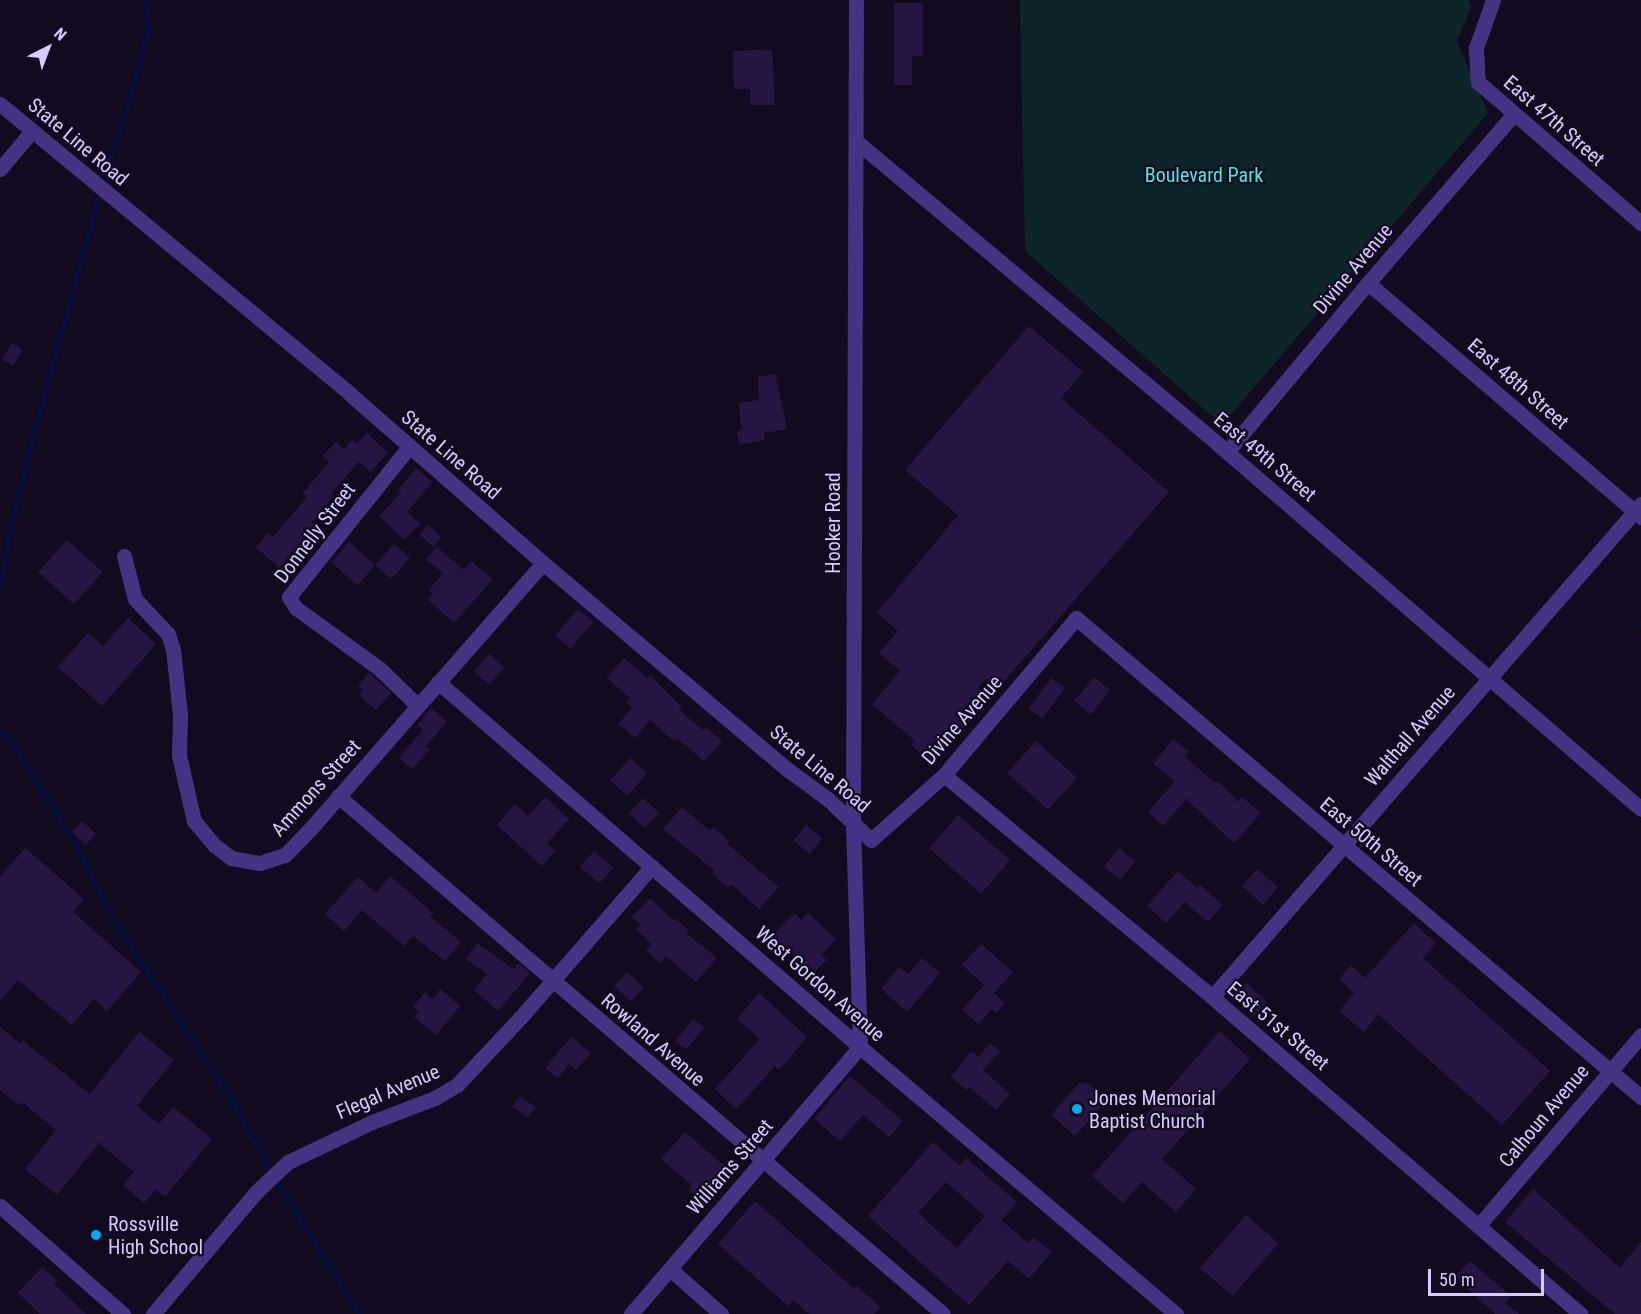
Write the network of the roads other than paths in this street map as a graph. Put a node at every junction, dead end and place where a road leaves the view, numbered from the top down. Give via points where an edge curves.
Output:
1 (856, 0) edge
2 (1493, 0) edge
3 (0, 104) edge
4 (1514, 114) junction
5 (32, 131) junction
6 (856, 142) junction
7 (0, 169) edge
8 (1641, 223) edge
9 (1368, 283) junction
10 (409, 447) junction
11 (1227, 452) junction
12 (1639, 511) edge
13 (124, 556) dead end
14 (543, 563) junction
15 (1076, 618) joint
16 (1490, 678) junction
17 (438, 682) junction
18 (417, 705) junction
19 (944, 775) junction
20 (338, 796) junction
21 (1641, 809) edge
22 (853, 823) junction
23 (871, 840) joint
24 (1342, 845) junction
25 (652, 866) junction
26 (552, 981) junction
27 (1212, 997) junction
28 (1641, 1035) edge
29 (860, 1047) junction
30 (1610, 1071) junction
31 (1641, 1097) edge
32 (763, 1161) junction
33 (0, 1206) edge
34 (1479, 1225) junction
35 (670, 1269) junction
36 (123, 1314) edge
37 (153, 1314) edge
38 (631, 1314) edge
39 (721, 1314) edge
40 (943, 1314) edge
41 (1176, 1314) edge
42 (1581, 1314) edge

1 - 6 street, Hooker Road
2 - 4 street, East 47th Street via 1476,48 1478,82
3 - 5 street, State Line Road
4 - 8 street, East 47th Street
4 - 9 street, Divine Avenue
5 - 7 street
5 - 10 street, State Line Road
6 - 11 street, East 49th Street
6 - 22 street, Hooker Road
9 - 11 street, Divine Avenue
9 - 12 street, East 48th Street
10 - 14 street, State Line Road
10 - 18 street, Donnelly Street via 289,597 296,608 380,669
11 - 16 street, East 49th Street
12 - 16 street, Walthall Avenue
13 - 20 street, Ammons Street via 135,598 168,634 180,715 179,755 190,810 198,829 231,858 269,862 285,855
14 - 17 street, Ammons Street
14 - 22 street, State Line Road
15 - 19 street, Divine Avenue
15 - 24 street, East 50th Street
16 - 21 street, East 49th Street
16 - 24 street, Walthall Avenue
17 - 18 street, Ammons Street
17 - 25 street, West Gordon Avenue
18 - 20 street, Ammons Street
19 - 23 street, Divine Avenue
19 - 27 street, East 51st Street
20 - 26 street, Rowland Avenue
22 - 23 street, State Line Road
22 - 29 street, Hooker Road
24 - 27 street, Walthall Avenue
24 - 30 street, East 50th Street
25 - 26 street, Flegal Avenue
25 - 29 street, West Gordon Avenue
26 - 32 street, Rowland Avenue
26 - 37 street, Flegal Avenue via 457,1085 315,1148 271,1176
27 - 34 street, East 51st Street
28 - 30 street, Calhoun Avenue
29 - 32 street, Williams Street
29 - 41 street, West Gordon Avenue
30 - 31 street, East 50th Street
30 - 34 street, Calhoun Avenue
32 - 35 street, Williams Street
32 - 40 street, Rowland Avenue
33 - 36 street
34 - 42 street, East 51st Street
35 - 38 street, Williams Street
35 - 39 street

